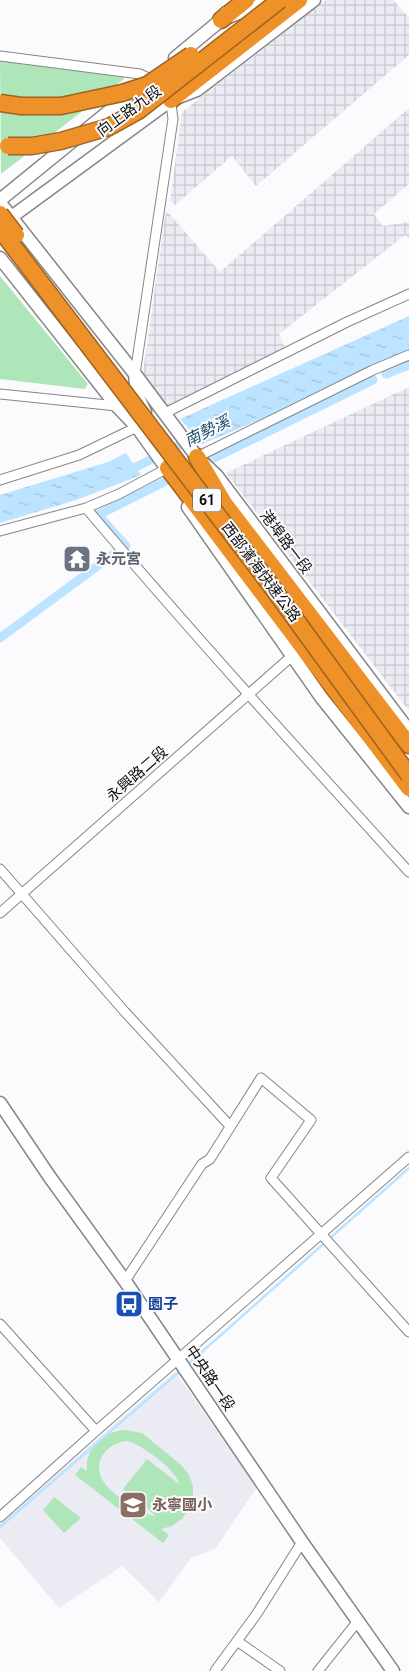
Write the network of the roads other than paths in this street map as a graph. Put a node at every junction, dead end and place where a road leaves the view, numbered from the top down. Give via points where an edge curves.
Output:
1 (236, 0) edge
2 (246, 0) edge
3 (262, 0) edge
4 (274, 0) edge
5 (280, 0) edge
6 (299, 0) edge
7 (314, 0) edge
8 (221, 20) junction
9 (0, 56) edge
10 (151, 78) junction
11 (171, 100) junction
12 (0, 103) edge
13 (0, 145) edge
14 (0, 201) edge
15 (6, 216) edge
16 (0, 228) edge
17 (0, 258) edge
18 (409, 294) edge
19 (409, 355) edge
20 (136, 374) junction
21 (0, 394) edge
22 (117, 406) junction
23 (165, 413) junction
24 (137, 427) junction
25 (197, 457) junction
26 (168, 468) junction
27 (0, 480) edge
28 (86, 508) junction
29 (223, 527) junction
30 (0, 531) edge
31 (292, 656) junction
32 (248, 695) junction
33 (409, 731) edge
34 (409, 746) edge
35 (409, 756) edge
36 (409, 768) edge
37 (409, 775) edge
38 (409, 788) edge
39 (409, 807) edge
40 (0, 869) edge
41 (409, 872) edge
42 (22, 893) junction
43 (0, 913) edge
44 (0, 1104) edge
45 (230, 1126) junction
46 (409, 1157) edge
47 (322, 1233) junction
48 (125, 1281) junction
49 (0, 1324) edge
50 (409, 1332) edge
51 (178, 1359) junction
52 (96, 1431) junction
53 (0, 1517) edge
54 (302, 1542) junction
55 (358, 1621) junction
56 (237, 1641) junction
57 (215, 1671) edge
58 (280, 1671) edge
59 (318, 1671) edge
60 (393, 1671) edge

1 - 8 street, 向上路九段
2 - 8 highway
3 - 12 highway, bridge via 147,85 61,106
4 - 8 street
4 - 11 street via 231,32 185,77
5 - 13 highway, bridge via 138,111 109,127 32,146
6 - 11 highway
7 - 11 street, 向上路九段 via 197,90
8 - 10 street, 向上路九段
9 - 10 street
10 - 11 street via 166,87
10 - 14 street, 向上路九段
11 - 15 street, 向上路九段
11 - 20 street via 173,119
14 - 15 street, 港埠路一段
15 - 16 street, 向上路九段
15 - 20 street, 港埠路一段
15 - 35 highway, 西部濱海快速公路 / 61, bridge
16 - 37 highway, 西部濱海快速公路 / 61, bridge via 269,583
17 - 22 street
18 - 23 street
19 - 25 street
20 - 23 street, 港埠路一段
20 - 29 street via 137,396 156,437
21 - 22 street
22 - 24 street
23 - 25 street, 港埠路一段
24 - 26 street
24 - 27 street via 79,455
25 - 33 street, 港埠路一段 via 217,476
25 - 34 highway via 224,503
26 - 28 street
26 - 29 street
26 - 31 street via 190,510
26 - 38 highway
28 - 30 street
28 - 32 street
29 - 36 street
31 - 32 street, 永興路二段
31 - 39 street
32 - 41 street
32 - 42 street, 永興路二段
40 - 42 street
42 - 43 street, 永興路二段
42 - 45 street
44 - 48 street, 中央路一段
45 - 47 street via 261,1078 311,1120 271,1178
45 - 48 street
46 - 47 street
47 - 50 street
47 - 51 street
48 - 51 street, 中央路一段
49 - 52 street
51 - 52 street
51 - 54 street, 中央路一段
52 - 53 street
54 - 55 street, 中央路一段
54 - 56 street
55 - 59 street
55 - 60 street, 中央路一段
56 - 57 street
56 - 58 street

